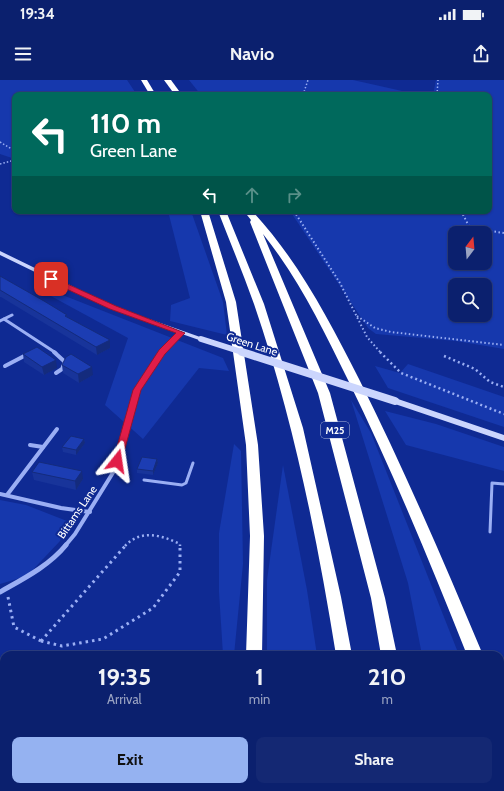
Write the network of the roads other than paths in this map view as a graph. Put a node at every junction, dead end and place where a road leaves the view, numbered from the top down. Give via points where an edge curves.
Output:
1 (144, 80) edge
2 (167, 80) edge
3 (151, 92) edge
4 (177, 92) edge
5 (205, 214) edge
6 (223, 214) edge
7 (251, 214) edge
8 (252, 214) edge
9 (0, 253) edge
10 (12, 315) dead end
11 (2, 320) edge
12 (181, 333) junction
13 (44, 346) junction
14 (38, 349) edge
15 (32, 353) edge
16 (6, 366) dead end
17 (56, 373) dead end
18 (57, 429) dead end
19 (504, 438) edge
20 (30, 445) dead end
21 (43, 447) junction
22 (193, 463) dead end
23 (144, 480) dead end
24 (504, 484) edge
25 (0, 494) edge
26 (7, 495) junction
27 (90, 512) junction
28 (490, 532) dead end
29 (0, 592) edge
30 (253, 639) junction
31 (250, 651) edge
32 (254, 651) edge
33 (343, 651) edge
34 (387, 651) edge
35 (473, 651) edge

1 - 3 highway
2 - 4 highway
5 - 30 highway via 232,310 252,445 257,536
6 - 33 highway via 258,304 297,428
7 - 34 highway, M25 via 324,393 378,598
8 - 35 highway, M25 via 272,236 306,284 366,402
9 - 12 street, Green Lane via 113,308
10 - 11 street
11 - 13 street
12 - 19 street, Green Lane, bridge
12 - 27 street, Bittams Lane via 162,352 137,390 114,471
13 - 14 street
13 - 17 street via 65,362 62,370
15 - 16 street
18 - 21 street
20 - 21 street
21 - 26 street
22 - 23 lane via 186,483 182,485
24 - 28 lane via 492,483
25 - 26 street
26 - 27 street
27 - 29 street, Bittams Lane via 59,554
30 - 31 highway
30 - 32 highway

